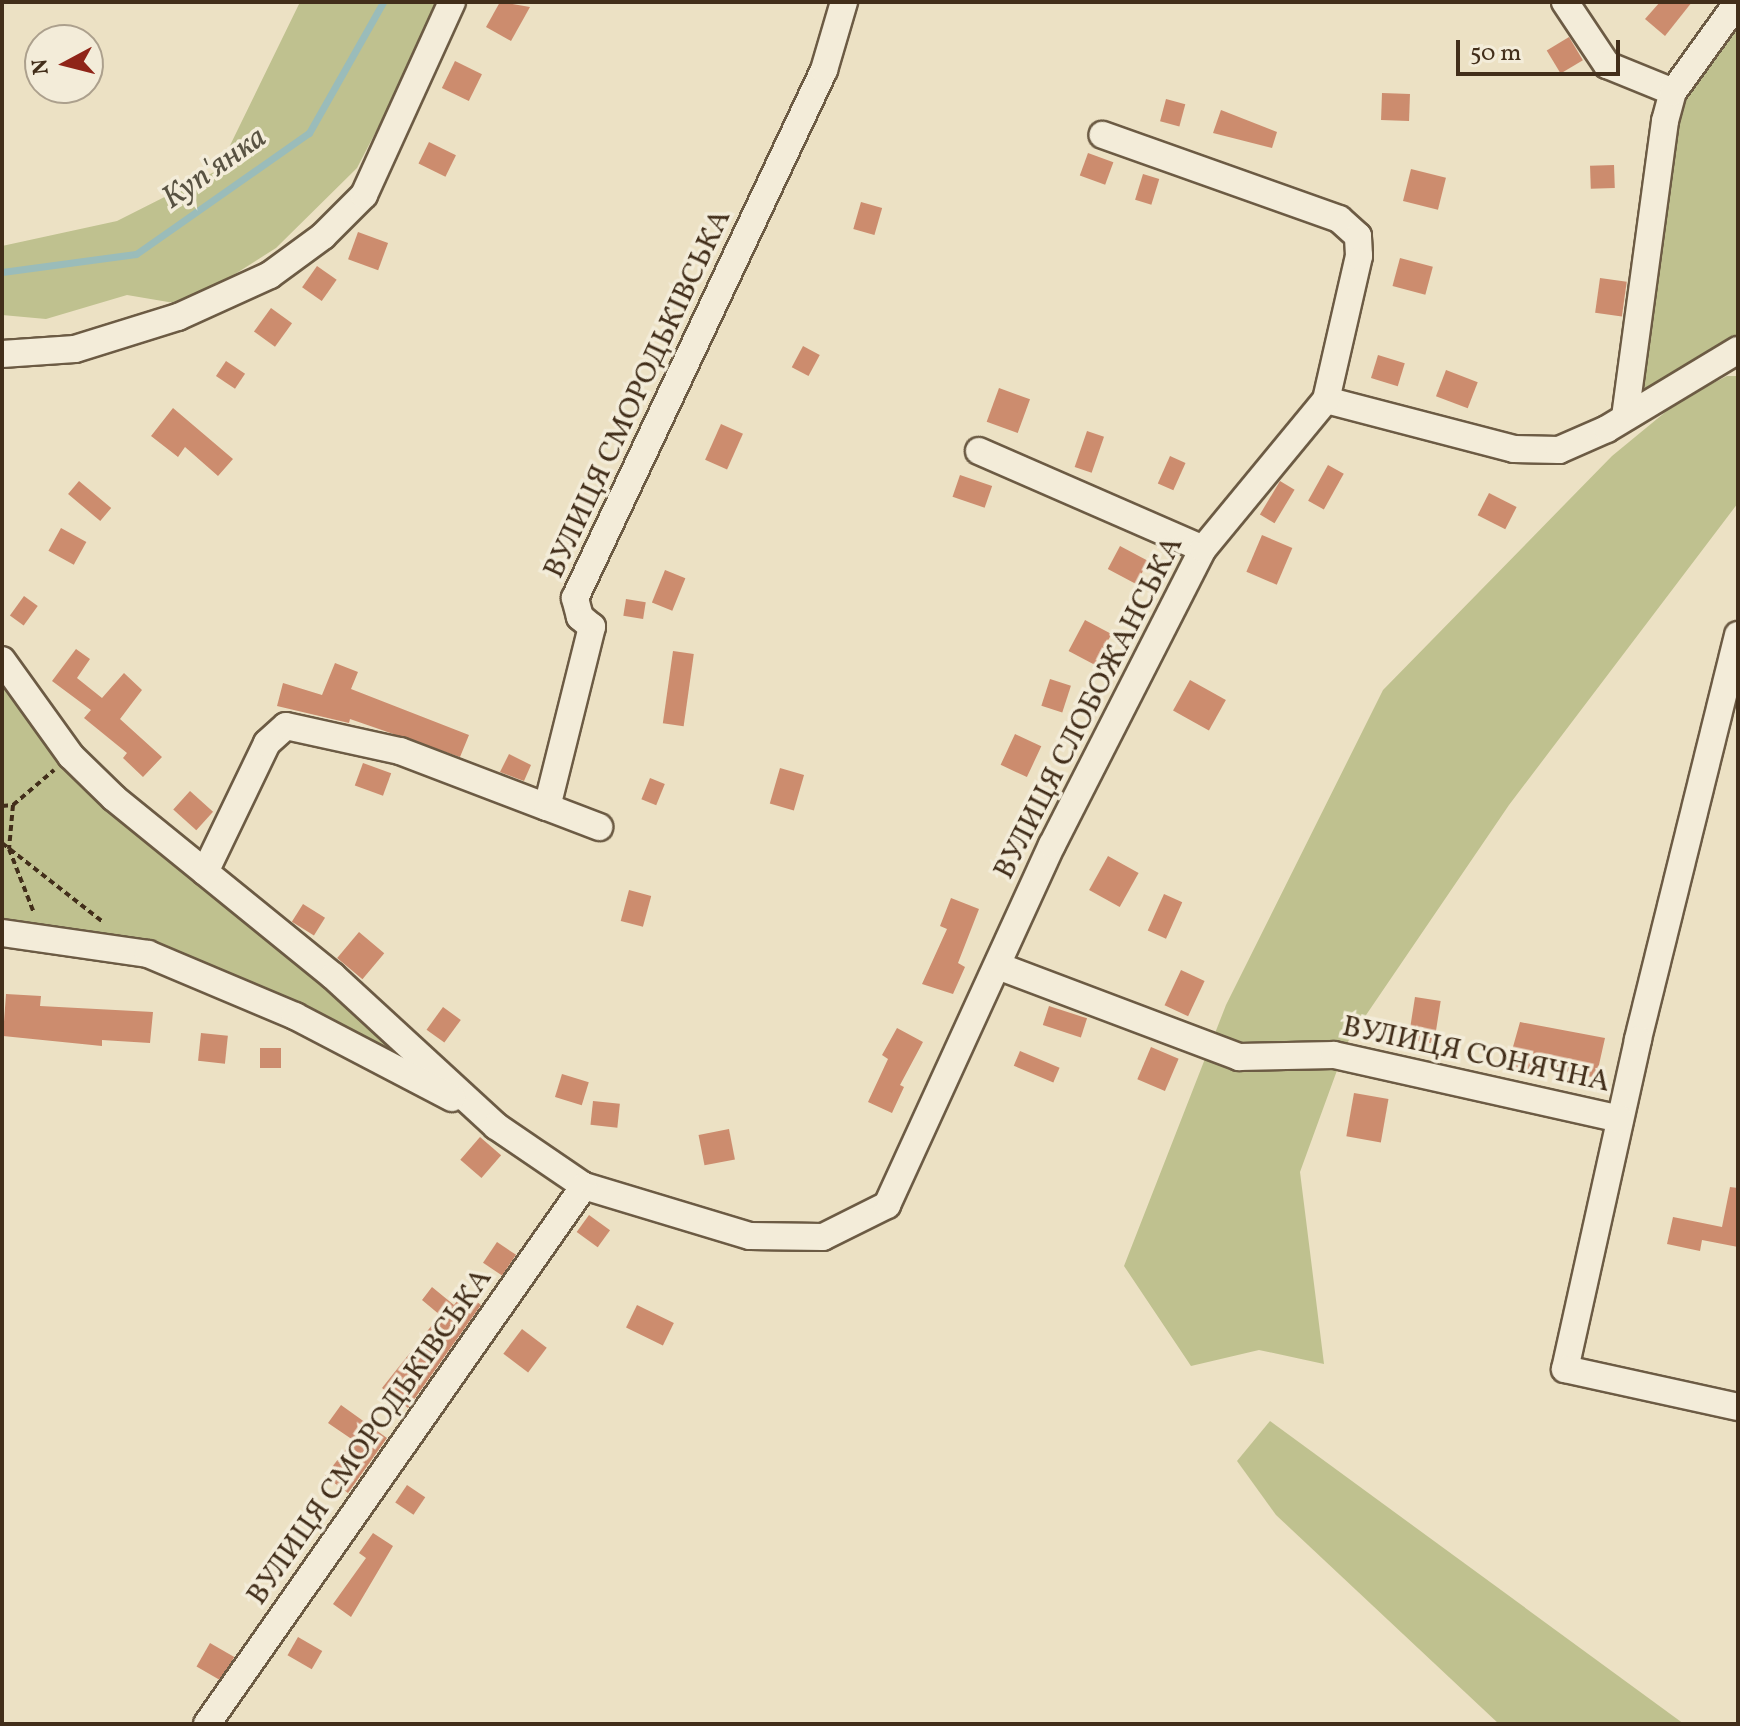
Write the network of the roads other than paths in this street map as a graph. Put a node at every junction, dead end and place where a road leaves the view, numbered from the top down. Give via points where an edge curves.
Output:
1 (452, 2) edge
2 (844, 2) edge
3 (1565, 2) edge
4 (1738, 2) edge
5 (1673, 92) junction
6 (1103, 135) dead end
7 (1738, 350) edge
8 (2, 354) edge
9 (1326, 400) junction
10 (1625, 417) junction
11 (979, 451) dead end
12 (1203, 549) junction
13 (1738, 635) edge
14 (2, 660) edge
15 (547, 807) junction
16 (599, 827) dead end
17 (205, 872) junction
18 (2, 933) edge
19 (998, 966) junction
20 (487, 1117) junction
21 (1620, 1119) junction
22 (584, 1186) junction
23 (1738, 1407) edge
24 (207, 1724) edge

1 - 8 street via 364,195 323,236 270,275 178,317 75,349
2 - 15 street, ВУЛИЦЯ СМОРОДЬКІВСЬКА via 824,70 575,598 580,617 592,627
3 - 5 street via 1607,65
4 - 5 street
5 - 10 street
6 - 9 street, ВУЛИЦЯ СЛОБОЖАНСЬКА via 1339,219 1358,236 1359,256
7 - 10 street
9 - 10 street via 1514,449 1559,450
9 - 12 street, ВУЛИЦЯ СЛОБОЖАНСЬКА
11 - 12 street
12 - 19 street, ВУЛИЦЯ СЛОБОЖАНСЬКА via 1052,845
13 - 21 street, ВУЛИЦЯ СОНЯЧНА
14 - 17 street via 71,756
15 - 16 street
15 - 17 street via 400,751 286,726 267,743
17 - 20 street via 333,976
18 - 20 street via 148,954 295,1016
19 - 21 street, ВУЛИЦЯ СОНЯЧНА via 1239,1057 1334,1055
19 - 22 street, ВУЛИЦЯ СЛОБОЖАНСЬКА via 887,1205 823,1237 750,1236
20 - 22 street
21 - 23 street, ВУЛИЦЯ СОНЯЧНА via 1565,1369
22 - 24 street, ВУЛИЦЯ СМОРОДЬКІВСЬКА

